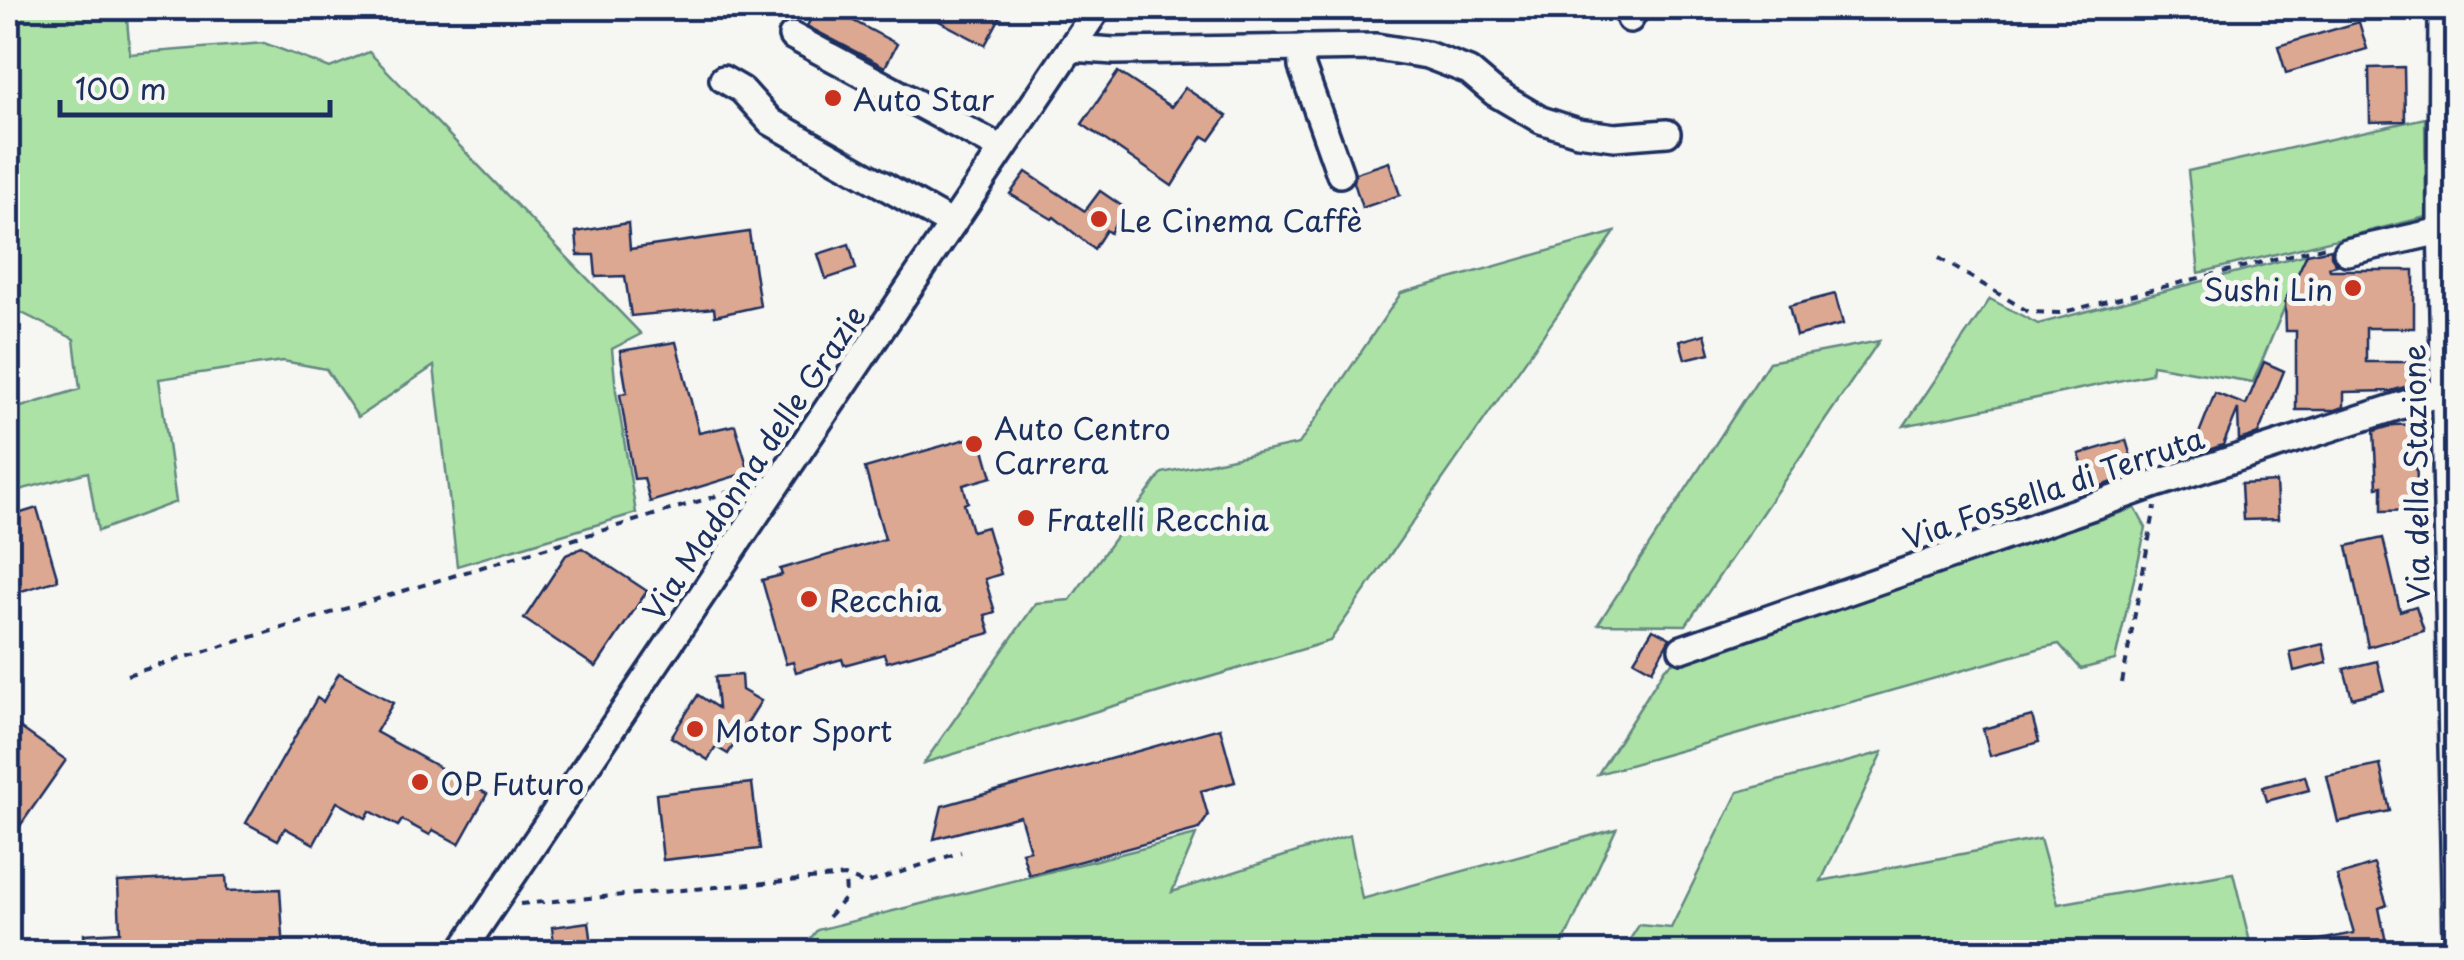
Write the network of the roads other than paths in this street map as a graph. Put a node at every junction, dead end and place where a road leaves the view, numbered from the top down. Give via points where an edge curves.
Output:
1 (1098, 8) edge
2 (2442, 8) edge
3 (792, 36) dead end
4 (1071, 48) junction
5 (1302, 48) junction
6 (723, 79) dead end
7 (2449, 109) edge
8 (1667, 132) dead end
9 (1002, 149) junction
10 (1340, 174) dead end
11 (952, 224) junction
12 (2441, 231) junction
13 (2346, 247) road end
14 (2446, 391) junction
15 (1682, 649) dead end
16 (2456, 939) edge
17 (461, 952) edge

1 - 4 street, Via Madonna delle Grazie
2 - 7 street, Via della Stazione
3 - 9 street
4 - 5 street
4 - 9 street, Via Madonna delle Grazie
5 - 8 street via 1376,46 1428,55 1469,71 1540,120 1615,137
5 - 10 street via 1302,67
6 - 11 street via 771,122
7 - 12 street, Via della Stazione
9 - 11 street, Via Madonna delle Grazie
11 - 17 street, Via Madonna delle Grazie
12 - 13 street
12 - 14 street, Via della Stazione
14 - 15 street, Via Fossella di Terruta
14 - 16 street, Via della Stazione

